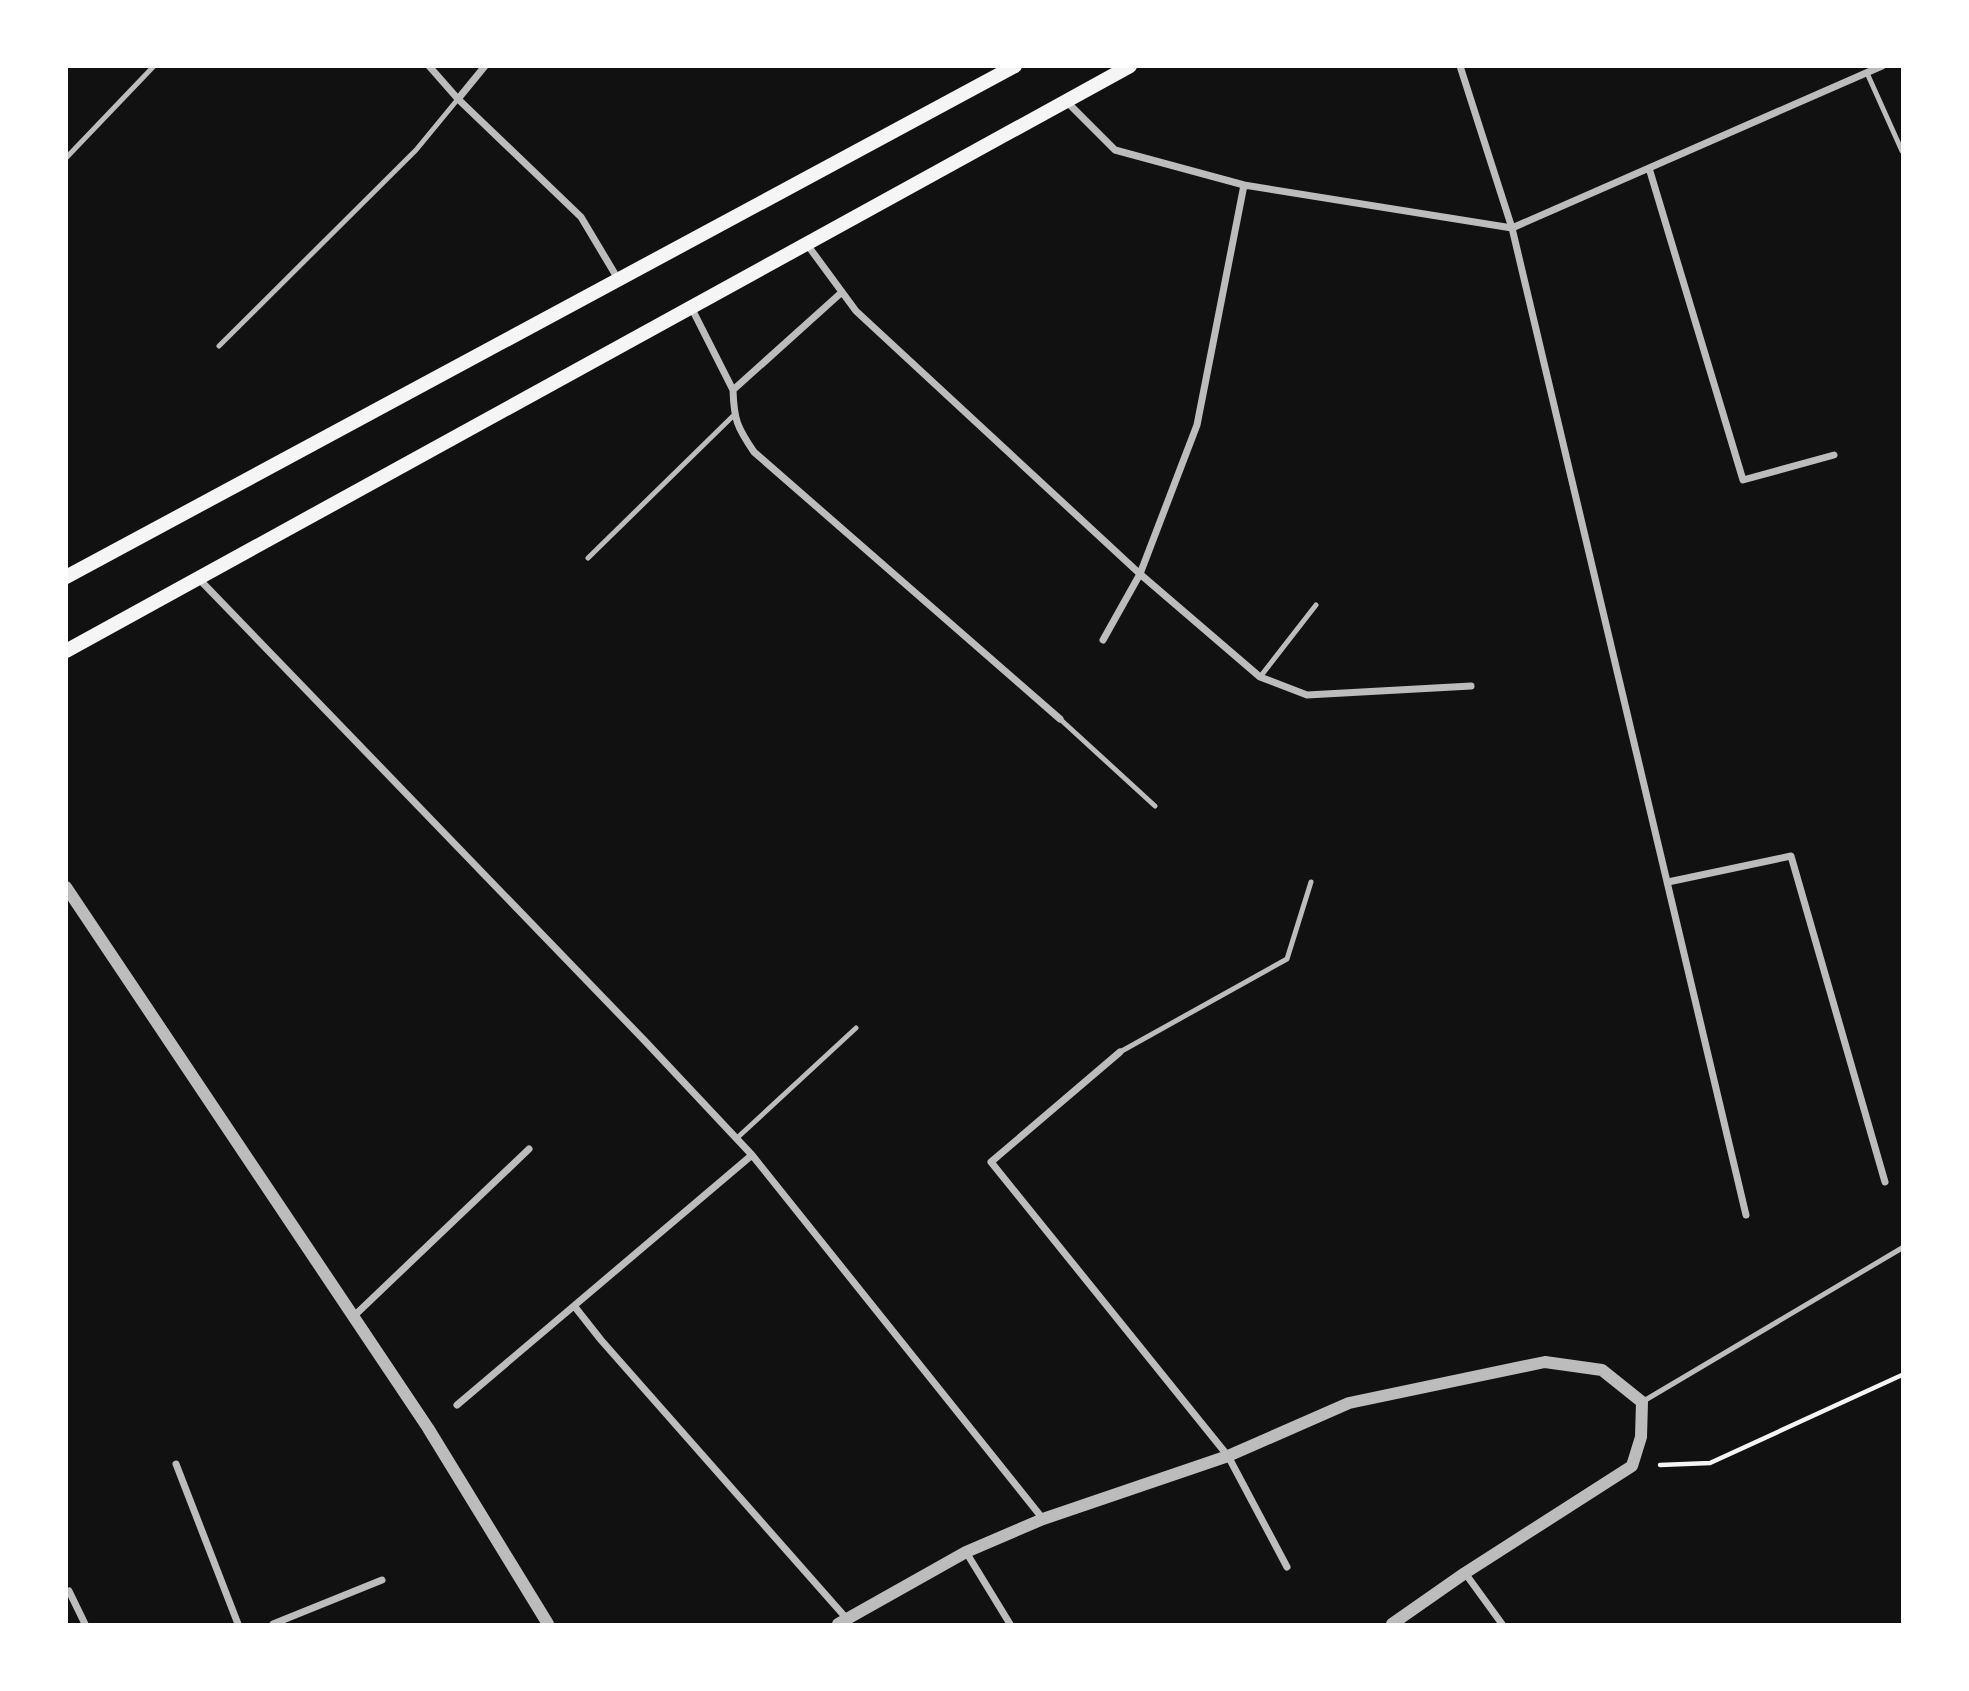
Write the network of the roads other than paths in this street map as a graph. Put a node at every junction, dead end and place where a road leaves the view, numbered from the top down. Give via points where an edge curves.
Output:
1 (154, 66) edge
2 (429, 66) edge
3 (485, 66) edge
4 (1015, 66) edge
5 (1460, 66) edge
6 (1882, 66) edge
7 (1124, 68) edge
8 (1867, 73) junction
9 (458, 99) junction
10 (1066, 102) junction
11 (1902, 151) edge
12 (66, 158) edge
13 (1649, 169) junction
14 (1244, 185) junction
15 (1512, 228) junction
16 (806, 243) junction
17 (618, 280) junction
18 (842, 292) junction
19 (691, 306) junction
20 (219, 346) dead end
21 (733, 390) junction
22 (734, 415) junction
23 (1834, 455) dead end
24 (588, 558) dead end
25 (1140, 574) junction
26 (66, 577) edge
27 (199, 579) junction
28 (1316, 606) dead end
29 (1104, 640) dead end
30 (66, 651) edge
31 (1260, 677) junction
32 (1471, 686) dead end
33 (1060, 719) joint
34 (1154, 806) dead end
35 (1311, 882) dead end
36 (1668, 882) junction
37 (66, 887) edge
38 (856, 1028) dead end
39 (1120, 1052) joint
40 (737, 1138) junction
41 (529, 1149) dead end
42 (752, 1155) junction
43 (1885, 1182) dead end
44 (1746, 1215) dead end
45 (1902, 1248) edge
46 (575, 1307) junction
47 (354, 1316) junction
48 (1642, 1402) junction
49 (457, 1405) dead end
50 (1228, 1456) junction
51 (176, 1464) dead end
52 (1043, 1519) junction
53 (966, 1552) junction
54 (1287, 1567) dead end
55 (1465, 1573) junction
56 (382, 1580) dead end
57 (68, 1592) edge
58 (842, 1622) edge
59 (85, 1625) edge
60 (238, 1625) edge
61 (272, 1625) edge
62 (548, 1625) edge
63 (1010, 1625) edge
64 (1392, 1625) edge
65 (1502, 1625) edge

1 - 12 lane
2 - 9 street
3 - 9 street
4 - 17 main road
5 - 15 street
6 - 8 street
7 - 10 main road
8 - 11 lane
8 - 13 street
9 - 17 street via 581,217
9 - 20 lane via 416,150
10 - 14 street via 1115,150
10 - 16 main road
13 - 15 street
13 - 23 street via 1743,480
14 - 15 street
14 - 25 street via 1197,425
15 - 36 street
16 - 18 street
16 - 19 main road
17 - 26 main road
18 - 21 street
18 - 25 street via 856,312
19 - 21 street
19 - 27 main road
21 - 22 street
22 - 24 lane
22 - 33 street via 754,452
25 - 29 street
25 - 31 street
27 - 30 main road
27 - 40 street
28 - 31 lane
31 - 32 street via 1307,695
33 - 34 lane
35 - 39 lane via 1287,959
36 - 43 street via 1791,856
36 - 44 street
37 - 47 street
38 - 40 lane
39 - 50 street via 991,1162
40 - 42 street
41 - 47 street
42 - 46 street
42 - 52 street
45 - 48 lane
46 - 49 street
46 - 58 street
47 - 62 street
48 - 50 street via 1602,1370 1545,1362 1349,1403
48 - 55 street via 1641,1437 1632,1466
50 - 52 street
50 - 54 street
51 - 60 street
52 - 53 street
53 - 58 street
53 - 63 street
55 - 64 street
55 - 65 street
56 - 61 street
57 - 59 street

